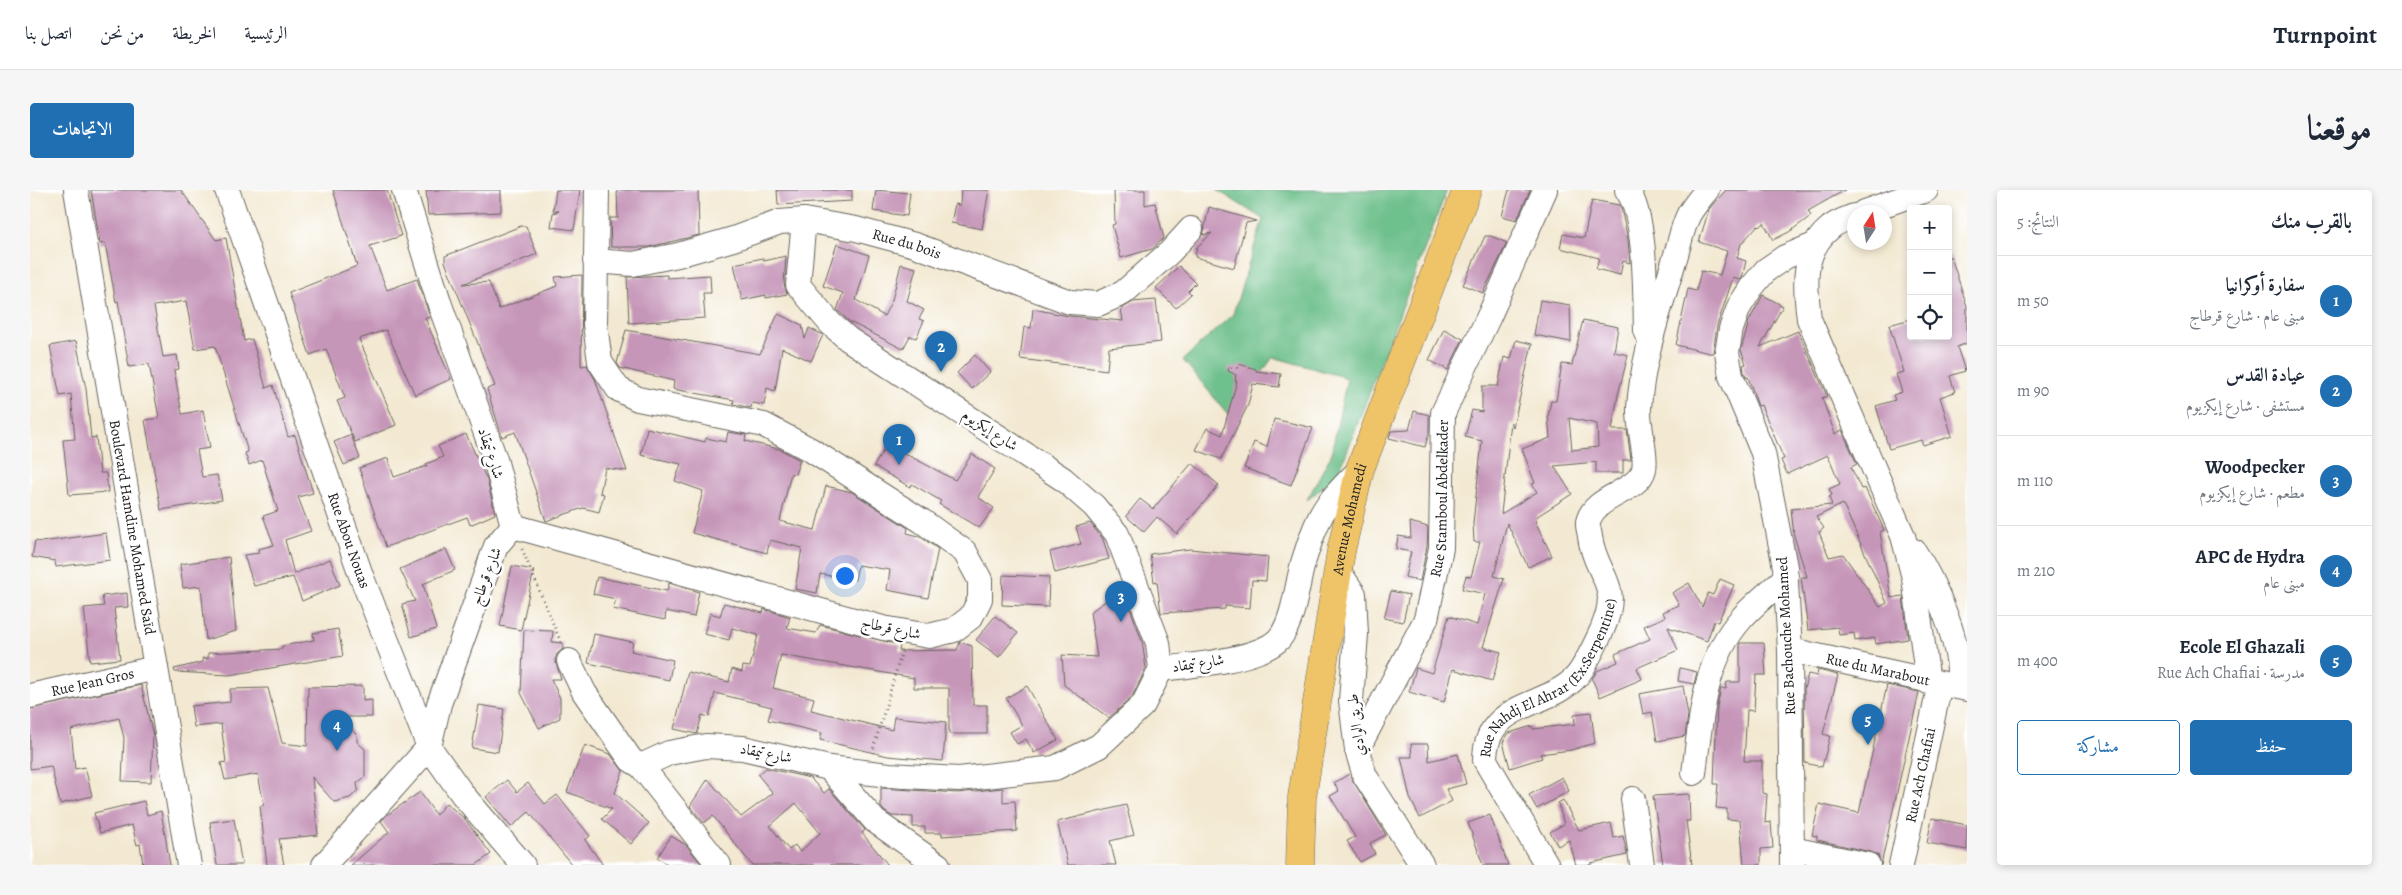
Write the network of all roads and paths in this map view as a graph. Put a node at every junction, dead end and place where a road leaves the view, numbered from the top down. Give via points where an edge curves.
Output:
1 (76, 190) edge
2 (227, 190) edge
3 (404, 190) edge
4 (597, 190) edge
5 (1467, 190) edge
6 (1545, 190) edge
7 (1627, 190) edge
8 (1707, 190) edge
9 (1926, 190) edge
10 (1884, 205) edge
11 (1847, 219) edge
12 (804, 220) junction
13 (1191, 229) dead end
14 (1814, 245) junction
15 (596, 261) junction
16 (1647, 352) junction
17 (1360, 469) junction
18 (512, 526) junction
19 (1903, 536) junction
20 (1339, 572) junction
21 (1786, 577) junction
22 (908, 632) junction
23 (1790, 650) junction
24 (569, 662) joint
25 (156, 668) junction
26 (1161, 669) junction
27 (1948, 685) edge
28 (30, 696) edge
29 (429, 747) junction
30 (1357, 750) junction
31 (641, 766) junction
32 (829, 768) junction
33 (867, 773) junction
34 (1694, 773) dead end
35 (1633, 798) dead end
36 (1792, 857) edge
37 (189, 865) edge
38 (324, 865) edge
39 (523, 865) edge
40 (719, 865) edge
41 (938, 865) edge
42 (1300, 865) edge
43 (1422, 865) edge
44 (1547, 865) edge
45 (1642, 865) edge
46 (1868, 865) edge
47 (1901, 865) edge

1 - 25 street, Boulevard Hamdine Mohamed Saïd
2 - 29 street, Rue Abou Nouas via 362,578
3 - 18 street, شارع تيمقاد via 440,305 495,459
4 - 15 street, شارع قرطاج
5 - 17 main road, Avenue Mohamedi
6 - 30 street, Rue Stamboul Abdelkader via 1443,413 1441,548 1426,619
7 - 16 street via 1634,200 1644,259
8 - 16 street via 1688,216
9 - 10 street
11 - 14 street via 1831,226
12 - 13 street, Rue du bois via 856,228 915,245 1070,302 1098,304 1123,293
12 - 15 street, Rue du bois via 780,222 678,255 633,264
12 - 26 street, شارع إيكزيوم via 798,285 830,323 848,339 1063,479 1112,527 1158,643
14 - 19 street via 1806,267 1809,319
14 - 21 street, Rue Bachouche Mohamed via 1785,257 1766,270 1751,288 1739,307 1727,352 1731,376 1763,453
15 - 22 street, شارع قرطاج via 595,324 600,362 618,389 638,399 764,425 811,450 965,552 980,580 980,600 971,617 954,630 929,636
16 - 44 street, Rue Nahdj El Ahrar (Ex:Serpentine) via 1639,408 1644,469 1637,481 1597,507 1588,522 1592,549 1608,582 1611,606 1602,631 1577,676 1501,721 1485,744 1485,760
17 - 20 main road, Avenue Mohamedi
17 - 26 street, شارع تيمقاد via 1328,504 1303,562 1294,608 1278,639 1254,653
18 - 22 street, شارع قرطاج via 883,628
18 - 24 path
18 - 29 street, شارع قرطاج via 496,546 439,704
19 - 27 street
19 - 27 street via 1926,569 1956,638 1962,677
20 - 30 street, طريق الوادي via 1354,594 1356,634 1351,702
20 - 42 main road, Avenue Mohamedi via 1302,797
21 - 23 street, Rue Bachouche Mohamed
21 - 34 street via 1741,618 1721,646 1706,689
22 - 33 path
23 - 27 street, Rue du Marabout
23 - 36 street, Rue Bachouche Mohamed
24 - 31 street via 584,692 631,760
25 - 28 street, Rue Jean Gros
25 - 37 street, Boulevard Hamdine Mohamed Saïd
26 - 33 street, شارع تيمقاد via 1143,706 1099,746 1055,768 959,779
27 - 47 street, Rue Ach Chafiai
29 - 38 street
29 - 39 street, Rue Abou Nouas via 463,795
30 - 43 street, طريق الوادي via 1365,776
31 - 32 street, شارع تيمقاد via 669,753 706,746 743,748
31 - 40 street
32 - 33 street, شارع تيمقاد
32 - 41 street via 875,821
35 - 45 street
36 - 46 street

